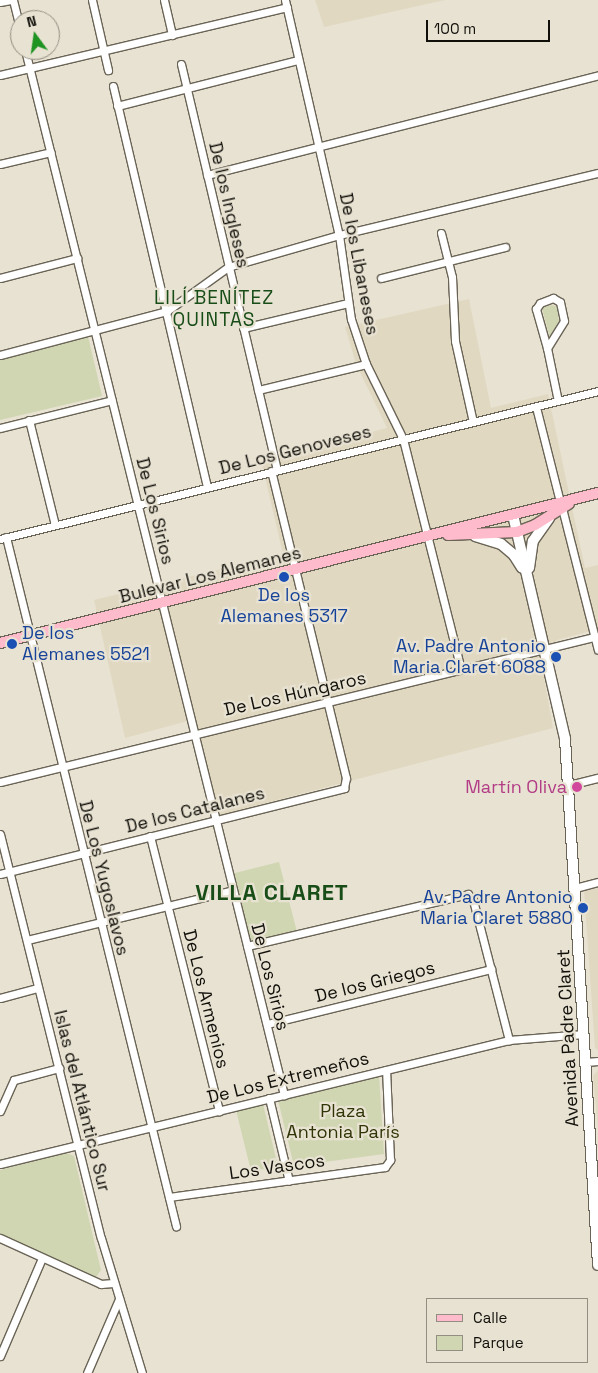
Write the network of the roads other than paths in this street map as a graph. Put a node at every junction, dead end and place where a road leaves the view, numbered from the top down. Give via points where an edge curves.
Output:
1 (12, 0) edge
2 (92, 0) edge
3 (164, 0) edge
4 (0, 2) edge
5 (286, 3) edge
6 (172, 35) junction
7 (104, 51) junction
8 (28, 60) edge
9 (298, 60) junction
10 (181, 64) dead end
11 (30, 68) junction
12 (108, 70) dead end
13 (598, 75) edge
14 (0, 76) edge
15 (113, 86) dead end
16 (186, 89) junction
17 (117, 106) junction
18 (318, 146) junction
19 (50, 152) junction
20 (0, 164) edge
21 (598, 173) edge
22 (207, 174) junction
23 (441, 232) dead end
24 (340, 236) junction
25 (505, 247) dead end
26 (77, 258) junction
27 (448, 261) junction
28 (228, 267) junction
29 (0, 278) edge
30 (381, 278) dead end
31 (348, 303) junction
32 (167, 311) junction
33 (243, 328) junction
34 (94, 330) junction
35 (547, 348) junction
36 (0, 355) edge
37 (366, 364) junction
38 (258, 390) junction
39 (598, 391) edge
40 (112, 400) junction
41 (558, 401) junction
42 (536, 406) junction
43 (29, 420) junction
44 (473, 422) junction
45 (0, 428) edge
46 (403, 439) junction
47 (274, 471) junction
48 (207, 487) junction
49 (595, 494) edge
50 (138, 504) junction
51 (559, 507) junction
52 (513, 515) junction
53 (56, 525) junction
54 (517, 532) junction
55 (469, 534) junction
56 (427, 536) junction
57 (3, 538) edge
58 (296, 571) junction
59 (531, 591) junction
60 (163, 603) junction
61 (30, 635) junction
62 (596, 636) edge
63 (0, 643) edge
64 (545, 649) junction
65 (598, 650) edge
66 (461, 670) junction
67 (328, 701) junction
68 (195, 733) junction
69 (61, 766) junction
70 (598, 778) edge
71 (0, 782) edge
72 (569, 785) junction
73 (340, 790) joint
74 (216, 820) junction
75 (0, 834) edge
76 (150, 836) junction
77 (83, 853) junction
78 (10, 872) junction
79 (0, 874) edge
80 (598, 882) edge
81 (576, 888) junction
82 (233, 890) junction
83 (167, 906) junction
84 (100, 922) junction
85 (27, 940) junction
86 (247, 946) junction
87 (490, 968) junction
88 (38, 988) junction
89 (0, 998) edge
90 (266, 1024) junction
91 (584, 1034) junction
92 (509, 1040) junction
93 (598, 1061) edge
94 (586, 1062) junction
95 (59, 1068) junction
96 (386, 1070) junction
97 (284, 1095) junction
98 (269, 1098) junction
99 (0, 1111) edge
100 (219, 1111) junction
101 (152, 1127) junction
102 (78, 1145) junction
103 (0, 1164) edge
104 (289, 1181) junction
105 (169, 1198) junction
106 (176, 1226) dead end
107 (0, 1238) edge
108 (42, 1258) junction
109 (598, 1259) edge
110 (113, 1282) junction
111 (119, 1298) junction
112 (0, 1356) edge
113 (87, 1373) edge
114 (142, 1373) edge

1 - 4 street
2 - 7 street
3 - 6 street
5 - 6 street
5 - 9 street, De los Libaneses
6 - 7 street
7 - 11 street
7 - 12 street
8 - 11 street, De Los Sirios
9 - 16 street
9 - 18 street, De los Libaneses
10 - 16 street, De los Ingleses
11 - 14 street
11 - 19 street, De Los Sirios
13 - 18 street
15 - 17 street
16 - 17 street
16 - 22 street, De los Ingleses
17 - 32 street
18 - 22 street
18 - 24 street, De los Libaneses
19 - 20 street
19 - 26 street, De Los Sirios
21 - 24 street
22 - 28 street, De los Ingleses
23 - 27 street
24 - 28 street
24 - 31 street, De los Libaneses
25 - 27 street
26 - 29 street
26 - 34 street, De Los Sirios
27 - 30 street
27 - 44 street via 454,288 455,341
28 - 32 street
28 - 33 street, De los Ingleses
31 - 33 street
31 - 37 street, De los Libaneses
32 - 34 street
32 - 48 street
33 - 38 street, De los Ingleses
34 - 36 street
34 - 40 street, De Los Sirios
35 - 35 street via 563,326 560,302 553,298 540,303 536,309
35 - 41 street
37 - 38 street
37 - 46 street, De los Libaneses
38 - 47 street, De los Ingleses
39 - 41 street, De Los Genoveses
40 - 43 street
40 - 50 street, De Los Sirios
41 - 42 street, De Los Genoveses
42 - 44 street, De Los Genoveses
42 - 51 street
43 - 45 street
43 - 53 street
44 - 46 street, De Los Genoveses
46 - 47 street, De Los Genoveses
46 - 56 street, De los Libaneses
47 - 48 street, De Los Genoveses
47 - 58 street, De los Ingleses
48 - 50 street, De Los Genoveses
49 - 51 main road, Bulevar Los Alemanes
50 - 53 street, De Los Genoveses
50 - 60 street, De Los Sirios
51 - 52 main road, Bulevar Los Alemanes
51 - 54 main road, Bulevar Los Alemanes via 536,526
51 - 59 main road via 533,541
51 - 62 street
52 - 54 main road, Avenida Padre Claret
52 - 56 main road, Bulevar Los Alemanes
53 - 57 street, De Los Genoveses
54 - 55 main road, Bulevar Los Alemanes
54 - 59 main road, Avenida Padre Claret
55 - 56 main road, Bulevar Los Alemanes
55 - 59 main road via 494,540 512,552
56 - 58 main road, Bulevar Los Alemanes
56 - 66 street, De los Libaneses
57 - 61 street, De Los Yugoslavos
58 - 60 main road, Bulevar Los Alemanes
58 - 67 street, De los Ingleses
59 - 64 main road, Avenida Padre Claret
60 - 61 main road, Bulevar Los Alemanes
60 - 68 street, De Los Sirios
61 - 63 main road, Bulevar Los Alemanes
61 - 69 street, De Los Yugoslavos
62 - 64 street, De Los Húngaros
62 - 65 street
64 - 66 street, De Los Húngaros
64 - 72 main road, Avenida Padre Claret via 564,731
66 - 67 street, De Los Húngaros
67 - 68 street, De Los Húngaros
67 - 73 street, De los Ingleses via 346,778 346,784
68 - 69 street, De Los Húngaros
68 - 74 street, De Los Sirios
69 - 71 street, De Los Húngaros
69 - 77 street, De Los Yugoslavos
70 - 72 street
72 - 81 main road, Avenida Padre Claret
73 - 74 street, De los Catalanes
74 - 76 street, De los Catalanes
74 - 82 street, De Los Sirios
75 - 78 street, Islas del Atlántico Sur
76 - 77 street, De los Catalanes
76 - 83 street, De Los Armenios
77 - 78 street, De los Catalanes
77 - 84 street, De Los Yugoslavos
78 - 79 street, De los Catalanes
78 - 85 street, Islas del Atlántico Sur
80 - 81 street
81 - 91 main road, Avenida Padre Claret
82 - 83 street
82 - 86 street, De Los Sirios
83 - 84 street
83 - 100 street, De Los Armenios
84 - 85 street
84 - 101 street, De Los Yugoslavos
85 - 88 street, Islas del Atlántico Sur
86 - 87 street via 462,894 471,895
86 - 90 street, De Los Sirios
87 - 90 street, De los Griegos
87 - 92 street
88 - 89 street
88 - 95 street, Islas del Atlántico Sur
90 - 97 street, De Los Sirios
91 - 92 street, De Los Extremeños
91 - 94 main road, Avenida Padre Claret
92 - 96 street, De Los Extremeños
93 - 94 street
94 - 109 main road, Avenida Padre Claret
95 - 99 street via 14,1080
95 - 102 street, Islas del Atlántico Sur
96 - 97 street, De Los Extremeños
96 - 104 street, Los Vascos via 389,1165
97 - 98 street, De Los Extremeños
98 - 100 street, De Los Extremeños
98 - 104 street
100 - 101 street, De Los Extremeños
101 - 102 street, De Los Extremeños
101 - 105 street, De Los Yugoslavos
102 - 103 street, De Los Extremeños
102 - 110 street, Islas del Atlántico Sur
104 - 105 street, Los Vascos
105 - 106 street, De Los Yugoslavos
107 - 108 street
108 - 110 street via 101,1284
108 - 112 street
110 - 111 street, Islas del Atlántico Sur
111 - 113 street
111 - 114 street, Islas del Atlántico Sur

